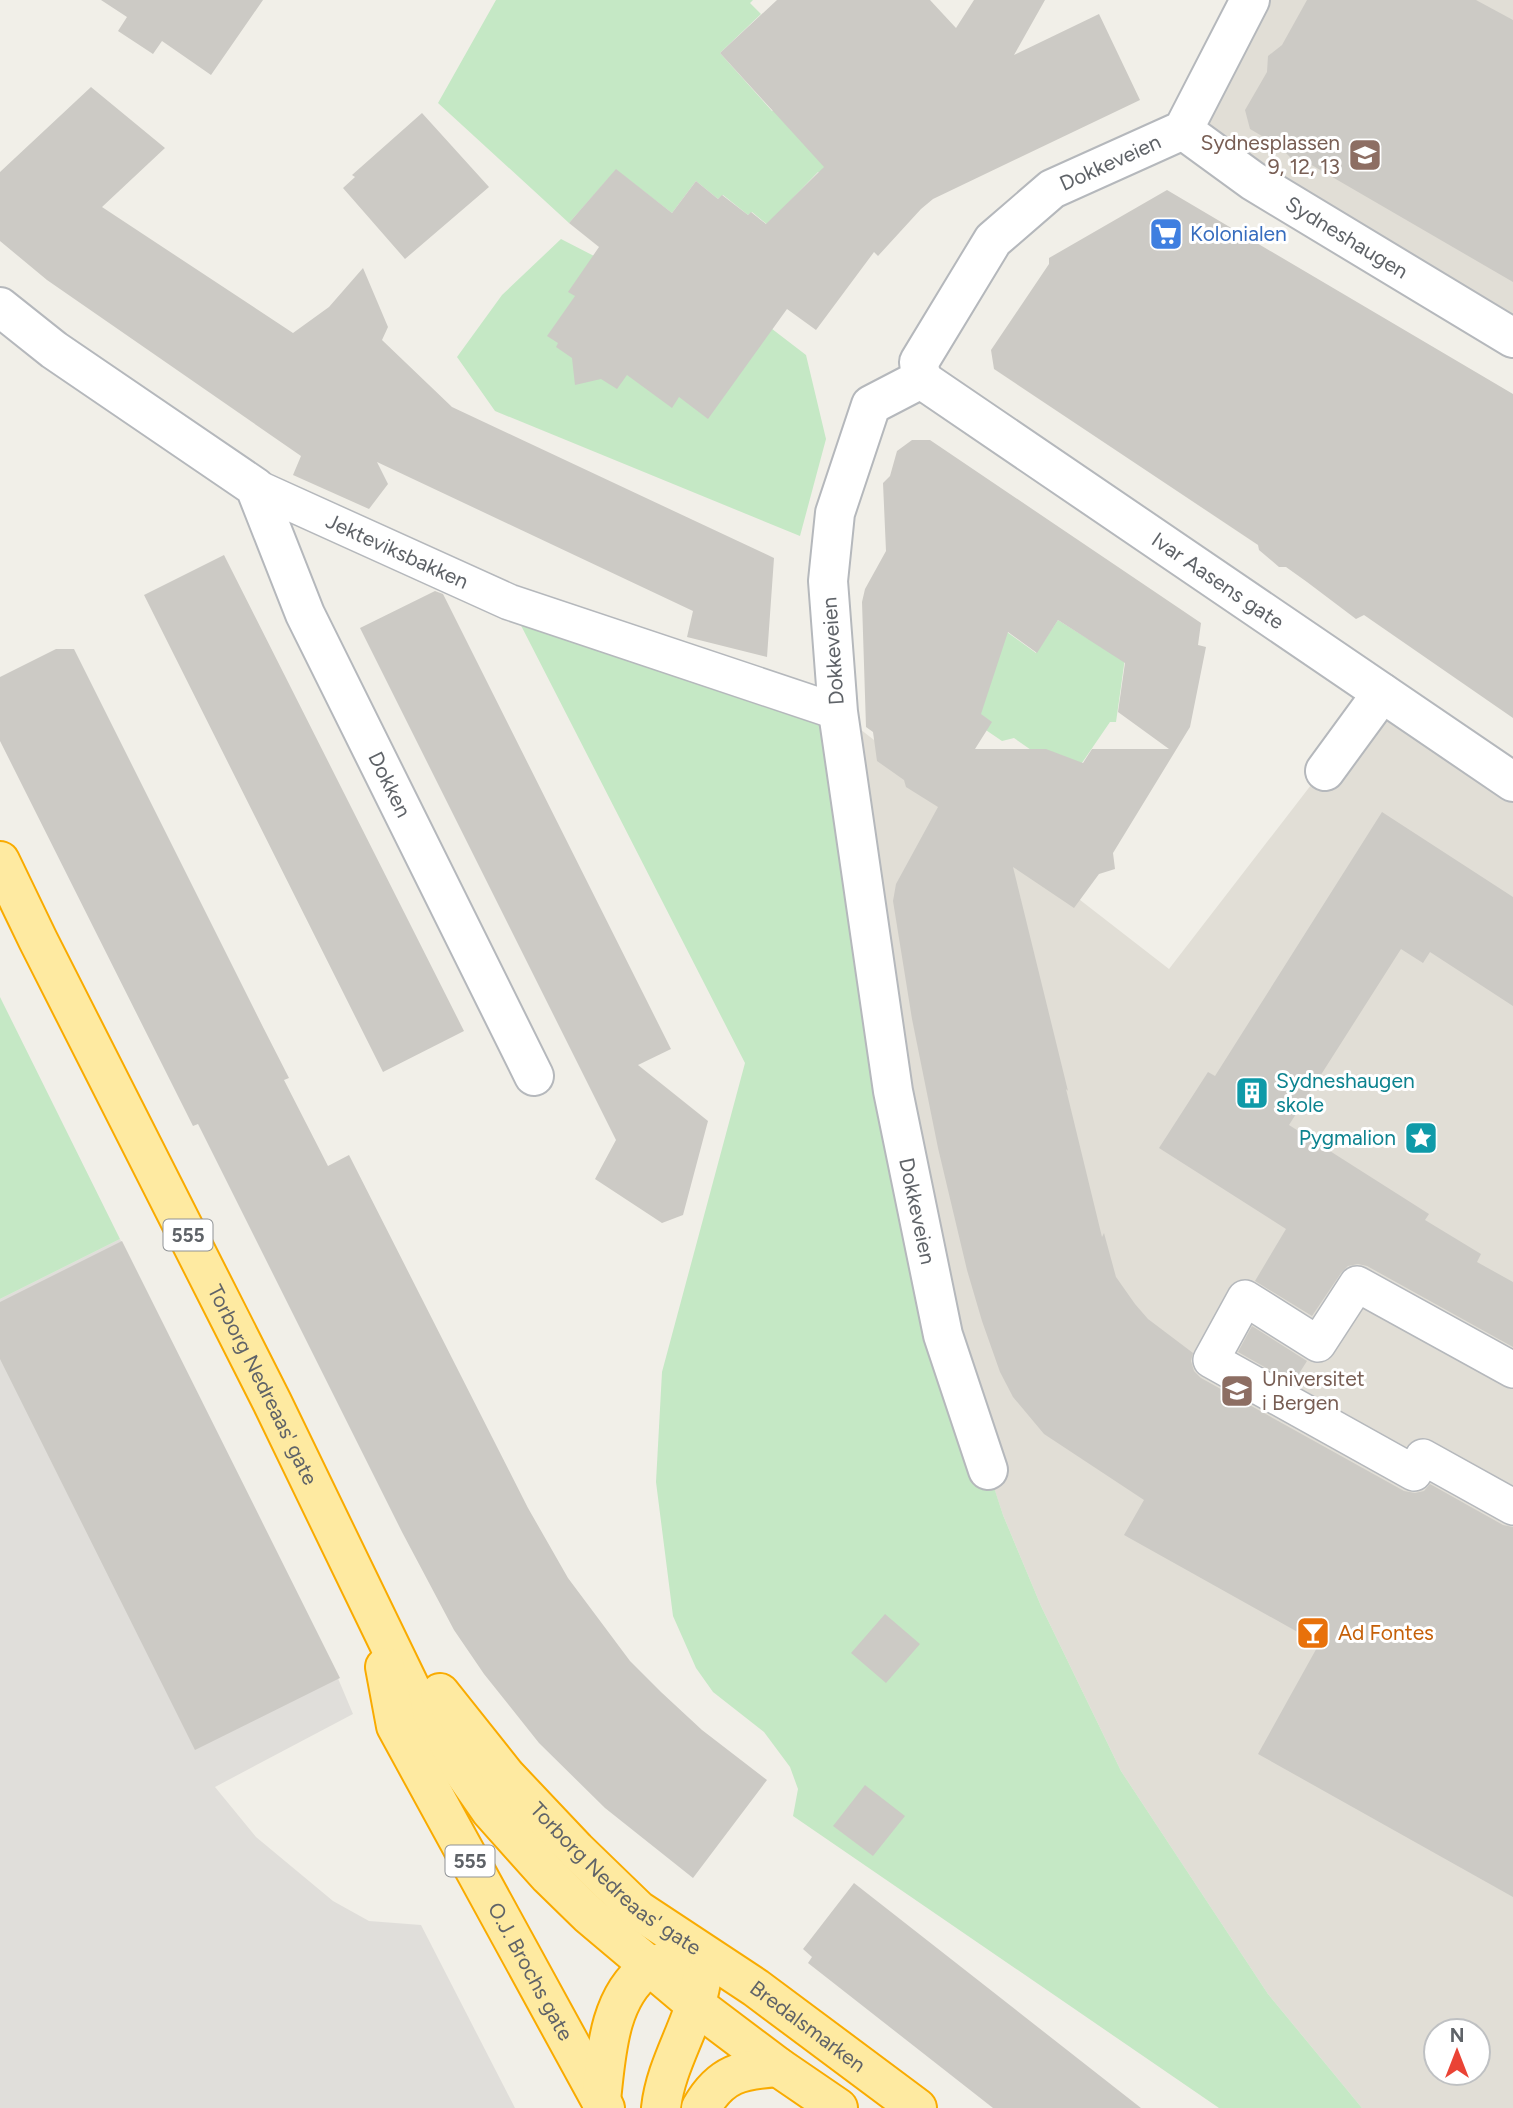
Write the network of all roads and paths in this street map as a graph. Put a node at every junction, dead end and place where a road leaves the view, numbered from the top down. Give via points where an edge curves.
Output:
1 (1250, 0) edge
2 (1183, 130) junction
3 (0, 307) edge
4 (1513, 338) edge
5 (921, 379) junction
6 (255, 487) junction
7 (1382, 693) junction
8 (838, 712) junction
9 (1325, 771) dead end
10 (1513, 782) edge
11 (0, 860) edge
12 (534, 1076) dead end
13 (1513, 1370) edge
14 (988, 1470) dead end
15 (1513, 1507) edge
16 (373, 1610) junction
17 (697, 1949) junction
18 (649, 1967) junction
19 (697, 2006) junction
20 (778, 2067) junction
21 (603, 2104) edge
22 (661, 2108) edge
23 (701, 2108) edge
24 (838, 2108) edge
25 (917, 2108) edge

1 - 2 street, Dokkeveien
2 - 4 street, Sydneshaugen via 1253,181
2 - 5 street, Dokkeveien via 1052,189 993,240 919,362
3 - 6 street, Jekteviksbakken
5 - 7 street, Ivar Aasens gate
5 - 8 street, Dokkeveien via 871,405 835,513 828,581
6 - 8 street, Jekteviksbakken via 509,602
6 - 12 street, Dokken via 304,614
7 - 9 street
7 - 10 street, Ivar Aasens gate
8 - 14 street, Dokkeveien via 892,1091 943,1335
11 - 16 highway, Torborg Nedreaas' gate / 555
13 - 15 street via 1357,1283 1318,1344 1245,1298 1211,1360 1414,1473 1423,1457
16 - 17 highway, Torborg Nedreaas' gate / 555 via 506,1776 576,1850 638,1910
16 - 18 highway, Torborg Nedreaas' gate / 555 via 422,1712 490,1810 549,1876
16 - 21 highway, O.J. Brochs gate / 555 via 396,1726
17 - 18 highway, Torborg Nedreaas' gate / 555
17 - 19 highway via 701,1981
17 - 25 highway, Bredalsmarken / 555
18 - 19 highway, 555
18 - 21 highway, O.J. Brochs gate / 555 via 623,1996 608,2041
19 - 20 highway, 555
19 - 22 highway via 669,2069
20 - 23 highway via 745,2070 728,2077
20 - 24 highway, 555

